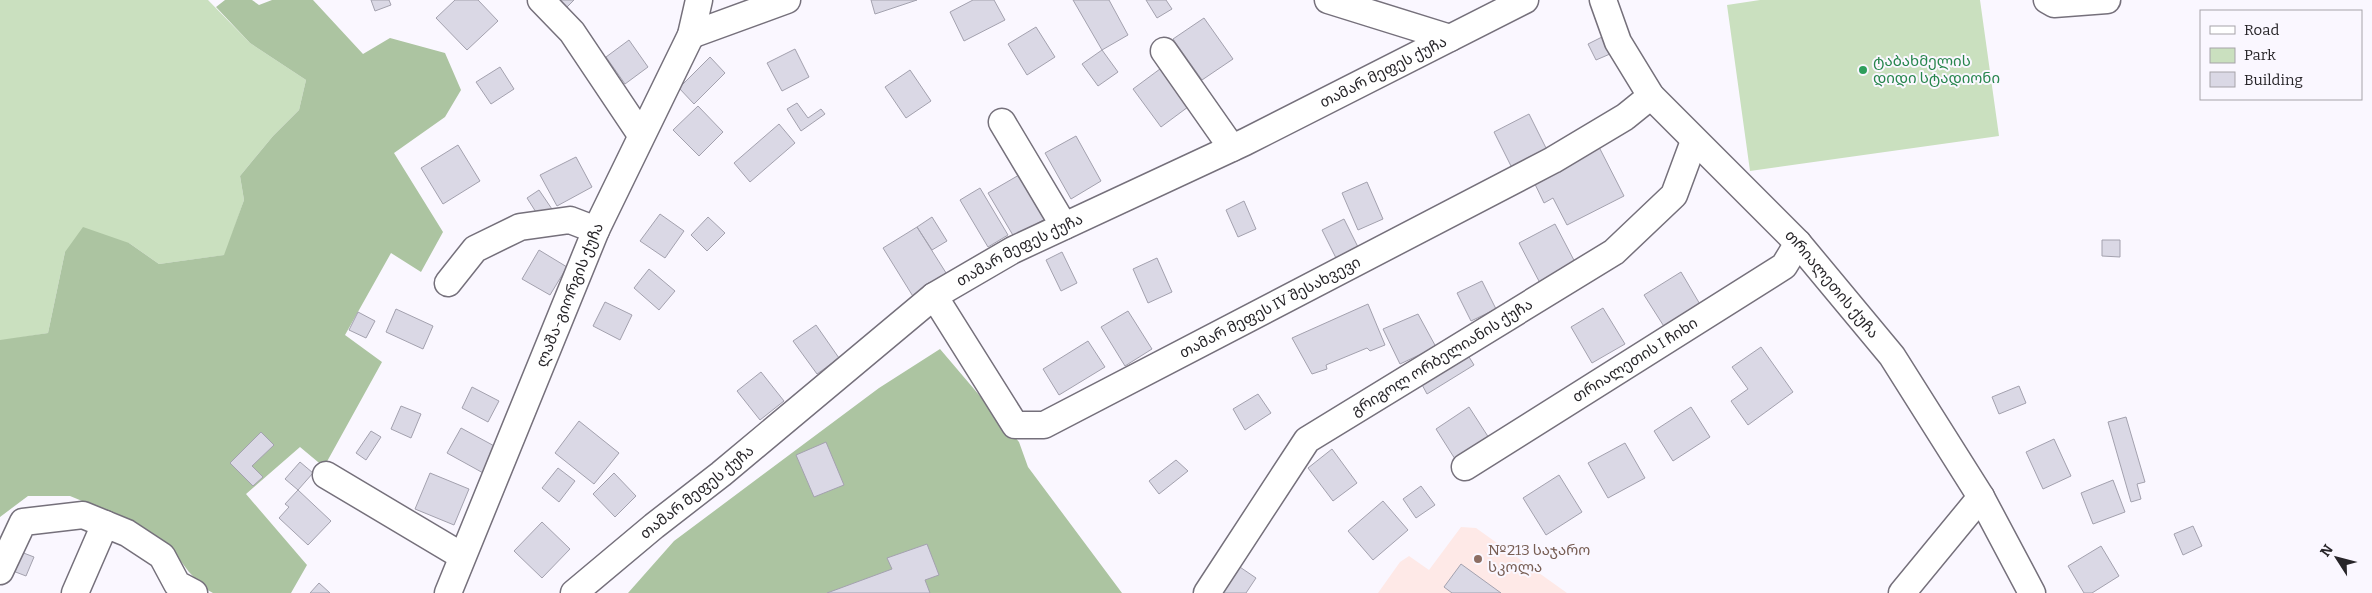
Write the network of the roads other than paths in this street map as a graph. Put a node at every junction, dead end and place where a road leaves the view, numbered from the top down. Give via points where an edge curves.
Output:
1 (541, 0) edge
2 (699, 0) edge
3 (787, 0) edge
4 (1328, 0) edge
5 (1525, 0) edge
6 (1603, 0) edge
7 (2047, 0) edge
8 (2107, 0) edge
9 (691, 34) junction
10 (1450, 38) junction
11 (1164, 51) dead end
12 (1651, 96) junction
13 (1002, 122) dead end
14 (641, 136) junction
15 (1694, 141) junction
16 (1232, 148) junction
17 (1064, 226) junction
18 (596, 230) junction
19 (1798, 244) junction
20 (448, 283) dead end
21 (934, 296) junction
22 (1465, 467) dead end
23 (326, 474) dead end
24 (1980, 497) junction
25 (105, 524) junction
26 (462, 556) junction
27 (0, 571) edge
28 (181, 590) edge
29 (75, 593) edge
30 (448, 593) edge
31 (574, 593) edge
32 (1207, 593) edge
33 (1902, 593) edge
34 (2032, 593) edge

1 - 14 street via 572,32
2 - 9 street, ლაშა-გიორგის ქუჩა
3 - 9 street
4 - 10 street
5 - 10 street, თამარ მეფეს ქუჩა
6 - 12 street, თრიალეთის ქუჩა via 1618,42
7 - 8 street via 2054,4
9 - 14 street, ლაშა-გიორგის ქუჩა
10 - 16 street, თამარ მეფეს ქუჩა
11 - 16 street
12 - 15 street, თრიალეთის ქუჩა
12 - 21 street, თამარ მეფეს IV შესახვევი via 1625,117 1553,160 1044,425 1015,425
13 - 17 street
14 - 18 street, ლაშა-გიორგის ქუჩა
15 - 19 street, თრიალეთის ქუჩა
15 - 32 street, გრიგოლ ორბელიანის ქუჩა via 1674,195 1614,252 1307,440
16 - 17 street, თამარ მეფეს ქუჩა
17 - 21 street, თამარ მეფეს ქუჩა via 1013,250
18 - 20 street via 570,220 520,227 475,249
18 - 26 street, ლაშა-გიორგის ქუჩა
19 - 22 street, თრიალეთის I ჩიხი via 1784,266
19 - 24 street, თრიალეთის ქუჩა via 1892,356
21 - 31 street, თამარ მეფეს ქუჩა
23 - 26 street
24 - 33 street
24 - 34 street, თრიალეთის ქუჩა
25 - 27 street via 83,515 23,522
25 - 28 street via 162,556
25 - 29 street
26 - 30 street, ლაშა-გიორგის ქუჩა

